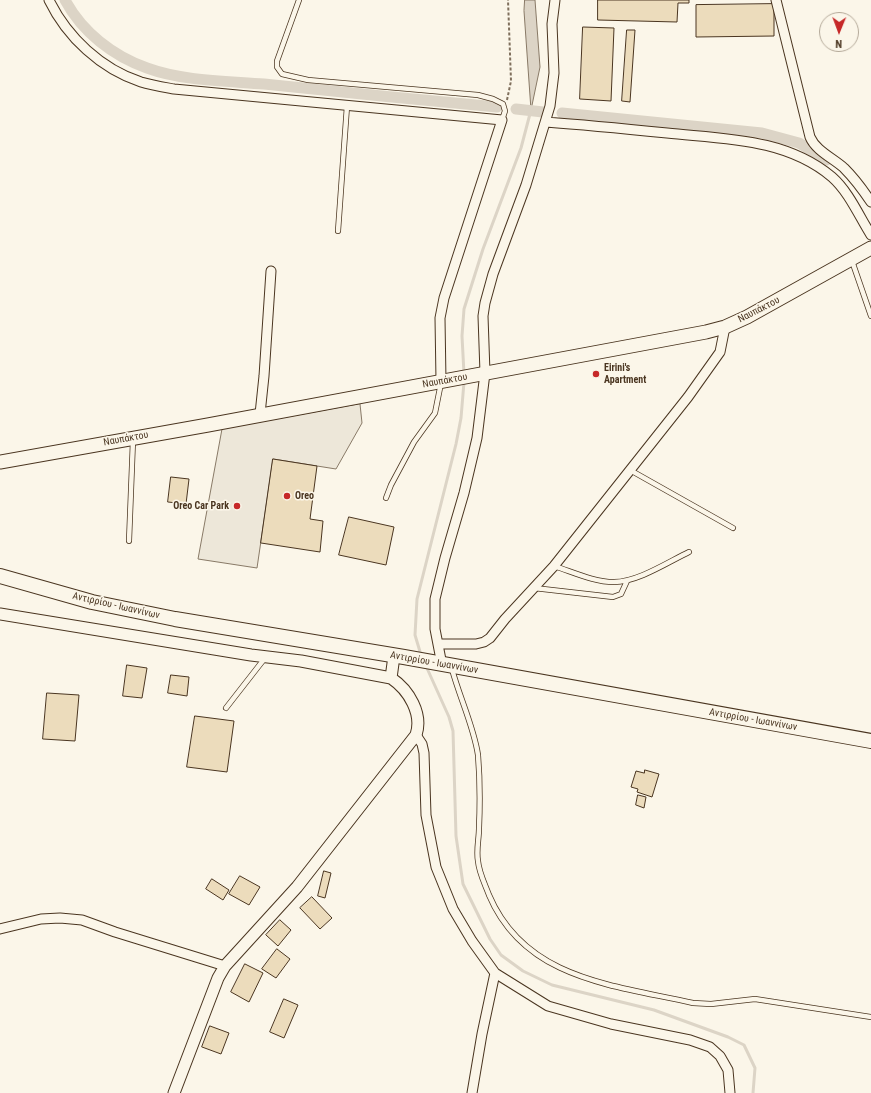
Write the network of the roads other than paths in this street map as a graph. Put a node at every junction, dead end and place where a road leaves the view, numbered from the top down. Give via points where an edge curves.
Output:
1 (48, 0) edge
2 (299, 0) edge
3 (555, 0) edge
4 (776, 0) edge
5 (347, 106) junction
6 (502, 120) junction
7 (546, 122) junction
8 (871, 202) edge
9 (338, 231) dead end
10 (871, 235) edge
11 (871, 248) edge
12 (851, 259) junction
13 (271, 270) dead end
14 (871, 316) edge
15 (725, 327) junction
16 (481, 374) junction
17 (441, 381) junction
18 (260, 414) junction
19 (133, 438) junction
20 (0, 462) edge
21 (630, 470) junction
22 (386, 498) dead end
23 (733, 528) dead end
24 (129, 541) dead end
25 (689, 552) dead end
26 (554, 566) junction
27 (0, 576) edge
28 (627, 581) junction
29 (534, 588) junction
30 (0, 614) edge
31 (438, 644) junction
32 (266, 657) junction
33 (399, 657) junction
34 (443, 665) junction
35 (391, 678) junction
36 (226, 708) dead end
37 (416, 735) junction
38 (871, 741) edge
39 (0, 929) edge
40 (225, 966) junction
41 (495, 973) junction
42 (871, 1018) edge
43 (174, 1093) edge
44 (472, 1093) edge
45 (730, 1093) edge

1 - 5 street via 65,27 80,44 119,72 140,82 174,89
2 - 6 lane via 277,61 277,67 282,74 308,80 478,95 505,106
3 - 7 street via 552,24 553,83
4 - 8 street via 810,137 852,177
5 - 6 street
5 - 9 lane
6 - 17 street via 444,298 440,318
7 - 10 street via 773,146 808,160 833,178 852,202
7 - 16 street via 488,290 483,316
11 - 12 main road, Ναυπάκτου
12 - 14 lane
12 - 15 main road, Ναυπάκτου via 761,310
13 - 18 street
15 - 16 main road, Ναυπάκτου
15 - 21 street via 720,352
16 - 17 main road, Ναυπάκτου
16 - 31 street via 475,445 437,590 435,612
17 - 18 main road, Ναυπάκτου
17 - 22 lane via 435,413 405,458
18 - 19 main road, Ναυπάκτου
19 - 20 main road, Ναυπάκτου
19 - 24 lane
21 - 23 lane
21 - 26 street
25 - 28 lane
26 - 28 lane via 599,580
26 - 29 street
27 - 33 main road, Αντιρρίου - Ιωαννίνων via 92,602 175,619
28 - 29 lane via 621,594 614,597
29 - 31 street via 486,641 476,644
30 - 32 street
31 - 34 street
32 - 35 street
32 - 36 lane
33 - 34 main road, Αντιρρίου - Ιωαννίνων
33 - 35 street
34 - 38 main road, Αντιρρίου - Ιωαννίνων
34 - 42 lane via 478,755 477,861 481,875 495,909 516,936 538,956 561,969 586,978 693,1002 710,1004 755,999
35 - 37 street via 401,687 417,712 419,721
37 - 40 street via 297,888
37 - 41 street via 424,753 426,815 436,867 453,909
39 - 40 street via 41,919 82,920
40 - 43 street via 218,978
41 - 44 street
41 - 45 street via 548,1006 610,1024 690,1040 710,1047 720,1056 728,1070

